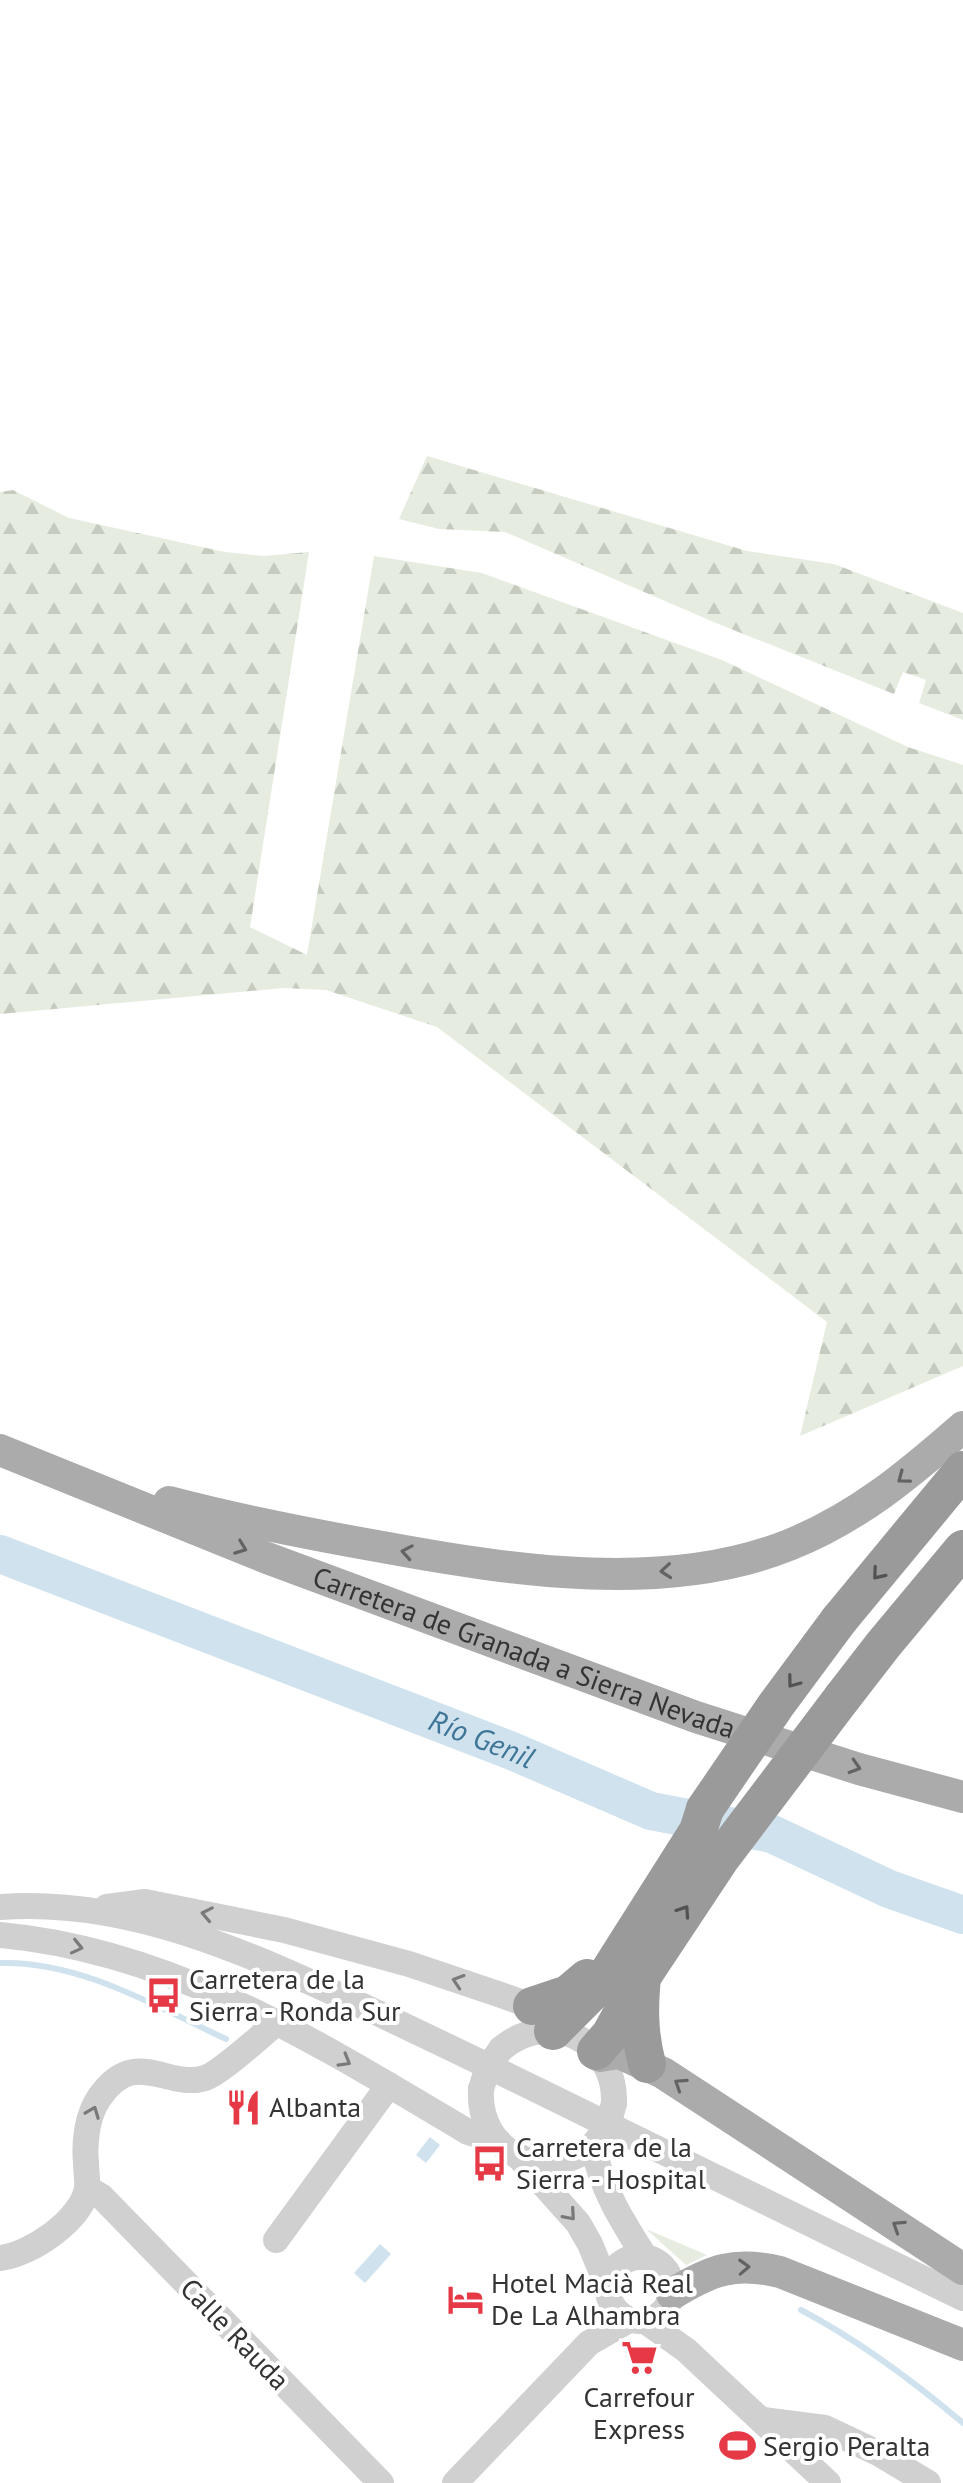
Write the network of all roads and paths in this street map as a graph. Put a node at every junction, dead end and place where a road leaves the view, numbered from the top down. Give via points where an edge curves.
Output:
1 (963, 1427) edge
2 (0, 1450) edge
3 (963, 1470) edge
4 (92, 1485) junction
5 (963, 1549) edge
6 (963, 1797) edge
7 (0, 1907) edge
8 (83, 1910) junction
9 (0, 1935) edge
10 (622, 1965) junction
11 (278, 2022) junction
12 (544, 2023) junction
13 (598, 2053) junction
14 (647, 2064) junction
15 (389, 2085) junction
16 (593, 2145) junction
17 (508, 2149) junction
18 (87, 2188) junction
19 (276, 2240) dead end
20 (645, 2257) junction
21 (0, 2258) edge
22 (963, 2269) edge
23 (608, 2289) junction
24 (671, 2298) junction
25 (963, 2298) edge
26 (637, 2320) junction
27 (589, 2343) junction
28 (963, 2345) edge
29 (686, 2350) junction
30 (763, 2420) junction
31 (381, 2483) edge
32 (455, 2483) edge
33 (828, 2483) edge
34 (928, 2483) edge

1 -> 4 main road, Carretera de Granada a Sierra Nevada via 870,1503 787,1546 719,1565 637,1573 454,1560 305,1534
2 - 4 main road, Carretera de Granada a Sierra Nevada
3 -> 10 highway, bridge via 776,1705 705,1809 698,1831
4 -> 6 main road, Carretera de Granada a Sierra Nevada via 252,1553 682,1712
10 -> 5 highway, bridge via 721,1858
7 - 8 street
12 -> 8 street via 409,1964 284,1930 145,1902
8 - 25 street via 168,1927 286,1971
9 -> 11 street via 121,1957
10 - 12 highway via 587,2000
10 - 13 highway via 610,2035
10 - 14 highway via 639,2011
11 -> 15 street
18 -> 11 street via 89,2123 97,2100 112,2083 147,2071 203,2079
12 - 13 street
12 - 17 street, bridge via 501,2049 481,2089 491,2132
13 - 14 main road via 619,2053
13 - 16 street, bridge via 611,2076 614,2103 608,2126
22 -> 14 main road
15 - 17 street
15 - 19 street
16 - 17 street via 556,2163 532,2161
16 - 20 street via 608,2197
17 -> 23 street via 578,2223
18 - 21 street via 61,2227 37,2245
18 - 31 street, Calle Rauda via 102,2197
20 - 23 street via 620,2263
20 - 24 street via 666,2271
23 - 26 street via 613,2307
23 - 27 street
24 - 26 street via 662,2312
24 -> 28 main road via 699,2277 725,2268 758,2267
24 - 29 street
26 - 27 street
26 - 29 street
27 - 32 street
29 - 30 street
30 - 33 street
30 - 34 street via 825,2428

